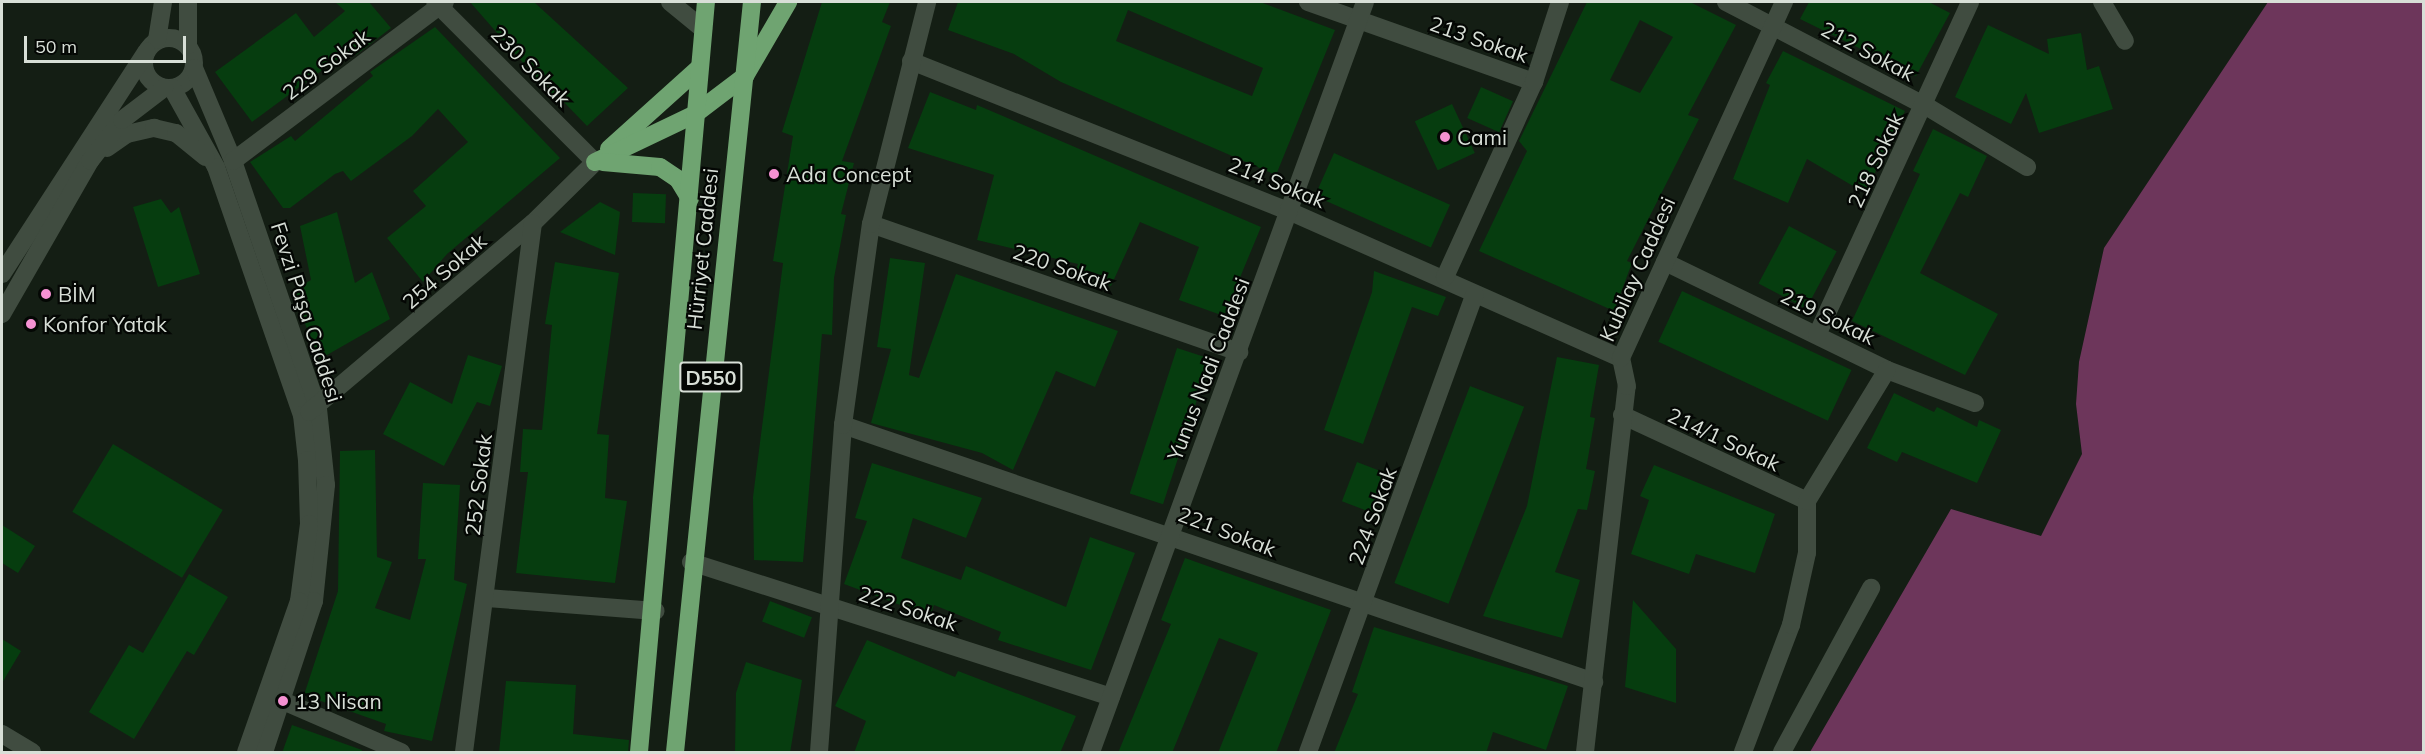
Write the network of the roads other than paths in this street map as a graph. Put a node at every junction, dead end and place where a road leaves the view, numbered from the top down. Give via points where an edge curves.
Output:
1 (163, 2) edge
2 (188, 2) edge
3 (670, 2) edge
4 (706, 2) edge
5 (752, 2) edge
6 (788, 2) edge
7 (927, 2) edge
8 (1308, 2) edge
9 (1365, 2) edge
10 (1560, 2) edge
11 (1726, 2) edge
12 (1784, 2) edge
13 (1970, 2) edge
14 (2102, 2) edge
15 (440, 3) edge
16 (1358, 21) junction
17 (1773, 26) junction
18 (702, 29) junction
19 (2124, 41) dead end
20 (188, 45) junction
21 (152, 46) junction
22 (910, 61) junction
23 (194, 68) junction
24 (698, 69) junction
25 (745, 76) junction
26 (1534, 82) junction
27 (168, 88) junction
28 (1926, 106) junction
29 (695, 114) junction
30 (90, 161) junction
31 (595, 162) junction
32 (225, 164) junction
33 (2027, 167) dead end
34 (690, 199) junction
35 (1291, 212) junction
36 (534, 223) junction
37 (871, 224) junction
38 (1665, 262) junction
39 (2, 274) edge
40 (1445, 277) junction
41 (1475, 294) junction
42 (2, 314) edge
43 (1817, 335) junction
44 (1239, 352) junction
45 (1620, 358) junction
46 (1887, 370) junction
47 (1975, 402) dead end
48 (310, 412) junction
49 (1623, 416) junction
50 (843, 424) junction
51 (1807, 501) junction
52 (1169, 532) junction
53 (691, 562) junction
54 (1871, 588) dead end
55 (487, 598) junction
56 (826, 605) junction
57 (1364, 607) junction
58 (655, 611) junction
59 (1594, 682) junction
60 (1112, 697) junction
61 (283, 701) junction
62 (2, 734) edge
63 (32, 753) edge
64 (246, 753) edge
65 (264, 753) edge
66 (401, 753) edge
67 (464, 753) edge
68 (639, 753) edge
69 (675, 753) edge
70 (819, 753) edge
71 (1091, 753) edge
72 (1308, 753) edge
73 (1585, 753) edge
74 (1743, 753) edge
75 (1782, 753) edge

1 - 21 street, Fevzi Paşa Caddesi
2 - 20 street, Fevzi Paşa Caddesi
3 - 18 street
4 - 18 highway, Hürriyet Caddesi / D550
5 - 25 highway, Hürriyet Caddesi / D550
6 - 25 highway
7 - 22 street
8 - 16 street, 213 Sokak
9 - 16 street, Yunus Nadi Caddesi
10 - 26 street
11 - 17 street, 212 Sokak
12 - 17 street, Kubilay Caddesi
13 - 28 street, 218 Sokak
14 - 19 street
15 - 31 street, 230 Sokak
15 - 32 street, 229 Sokak
16 - 26 street, 213 Sokak
16 - 35 street, Yunus Nadi Caddesi
17 - 28 street, 212 Sokak
17 - 38 street, Kubilay Caddesi
18 - 24 highway, Hürriyet Caddesi / D550
20 - 21 street via 173,38
20 - 23 street, Fevzi Paşa Caddesi
21 - 27 street, Fevzi Paşa Caddesi via 146,74
21 - 39 street
22 - 35 street, 214 Sokak
22 - 37 street
23 - 27 street via 186,82
23 - 32 street, Fevzi Paşa Caddesi
24 - 29 highway, Hürriyet Caddesi / D550
24 - 31 highway
25 - 29 highway
25 - 53 highway, Hürriyet Caddesi / D550
26 - 40 street
27 - 30 street via 122,120
27 - 32 street, Fevzi Paşa Caddesi
28 - 33 street, 212 Sokak
28 - 43 street, 218 Sokak
29 - 31 highway
29 - 34 highway, Hürriyet Caddesi / D550
30 - 32 street via 127,134 154,128 176,133
30 - 42 street
31 - 34 highway via 627,160 660,167 678,179
31 - 36 street, 254 Sokak
32 - 48 street, Fevzi Paşa Caddesi
34 - 58 highway, Hürriyet Caddesi / D550
35 - 40 street, 214 Sokak
35 - 44 street, Yunus Nadi Caddesi
36 - 48 street, 254 Sokak
36 - 55 street, 252 Sokak
37 - 44 street, 220 Sokak
37 - 50 street
38 - 43 street, 219 Sokak
38 - 45 street, Kubilay Caddesi
40 - 41 street, 214 Sokak
41 - 45 street, 214 Sokak
41 - 57 street, 224 Sokak
43 - 46 street, 219 Sokak
44 - 52 street, Yunus Nadi Caddesi
45 - 49 street, Kubilay Caddesi via 1627,386
46 - 47 street, 219 Sokak
46 - 51 street
48 - 61 street, Fevzi Paşa Caddesi via 326,520 314,601
48 - 64 street, Fevzi Paşa Caddesi via 309,524 299,601
49 - 51 street, 214/1 Sokak
49 - 59 street, Kubilay Caddesi
50 - 52 street, 221 Sokak
50 - 56 street
51 - 74 street via 1807,553 1791,625
52 - 57 street, 221 Sokak
52 - 60 street, Yunus Nadi Caddesi
53 - 56 street, 222 Sokak
53 - 69 highway, Hürriyet Caddesi / D550
54 - 75 street
55 - 58 street
55 - 67 street, 252 Sokak
56 - 60 street, 222 Sokak
56 - 70 street
57 - 59 street, 221 Sokak
57 - 72 street, 224 Sokak
58 - 68 highway, Hürriyet Caddesi / D550
59 - 73 street, Kubilay Caddesi
60 - 71 street, Yunus Nadi Caddesi
61 - 65 street, Fevzi Paşa Caddesi
61 - 66 street
62 - 63 street

